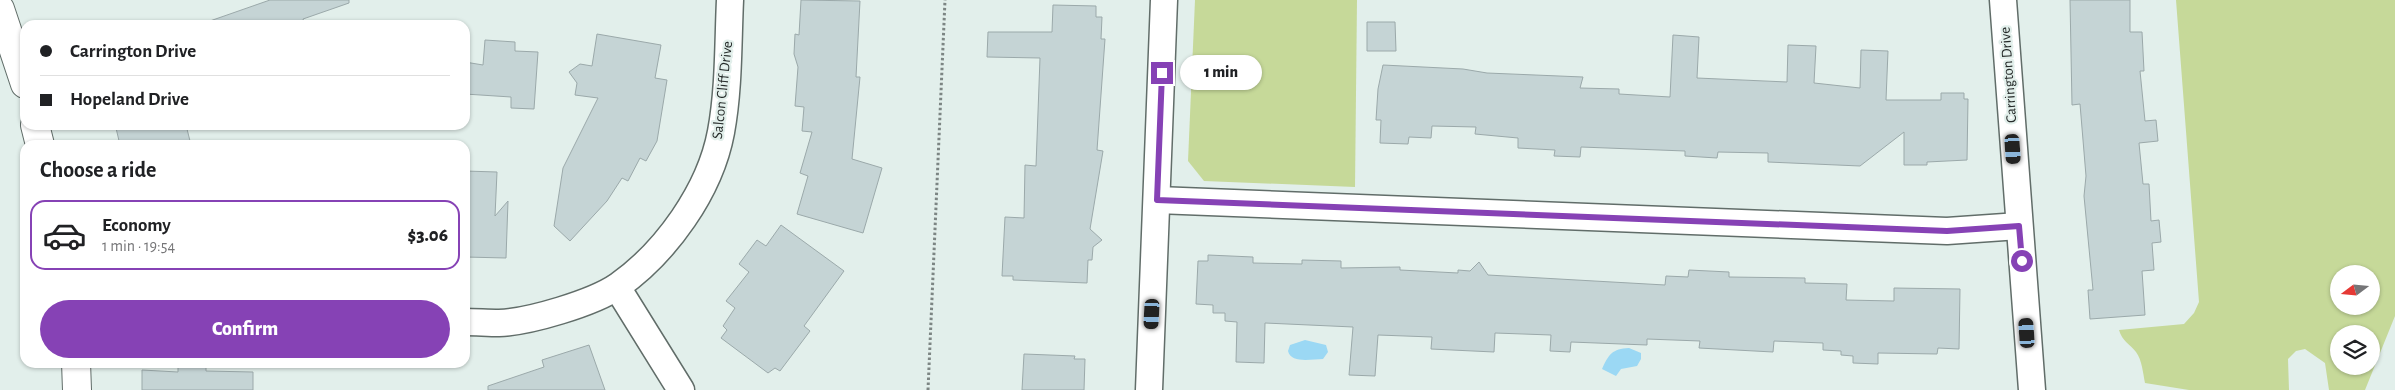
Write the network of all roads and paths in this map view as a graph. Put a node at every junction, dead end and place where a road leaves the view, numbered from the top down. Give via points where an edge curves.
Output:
1 (730, 0) edge
2 (945, 0) edge
3 (1164, 0) edge
4 (2002, 0) edge
5 (0, 9) edge
6 (20, 69) edge
7 (1157, 200) junction
8 (2019, 226) junction
9 (616, 287) junction
10 (470, 322) edge
11 (76, 368) edge
12 (77, 390) edge
13 (681, 390) edge
14 (928, 390) edge
15 (1148, 390) edge
16 (2032, 390) edge

1 - 9 street, Salcon Cliff Drive via 721,133 706,178 687,214 667,241
2 - 14 path
3 - 7 street
4 - 8 street, Carrington Drive
5 - 6 street
7 - 8 street via 1947,231
7 - 15 street
8 - 16 street, Carrington Drive
9 - 10 street, Salcon Cliff Drive via 578,304 525,320
9 - 13 street
11 - 12 street

